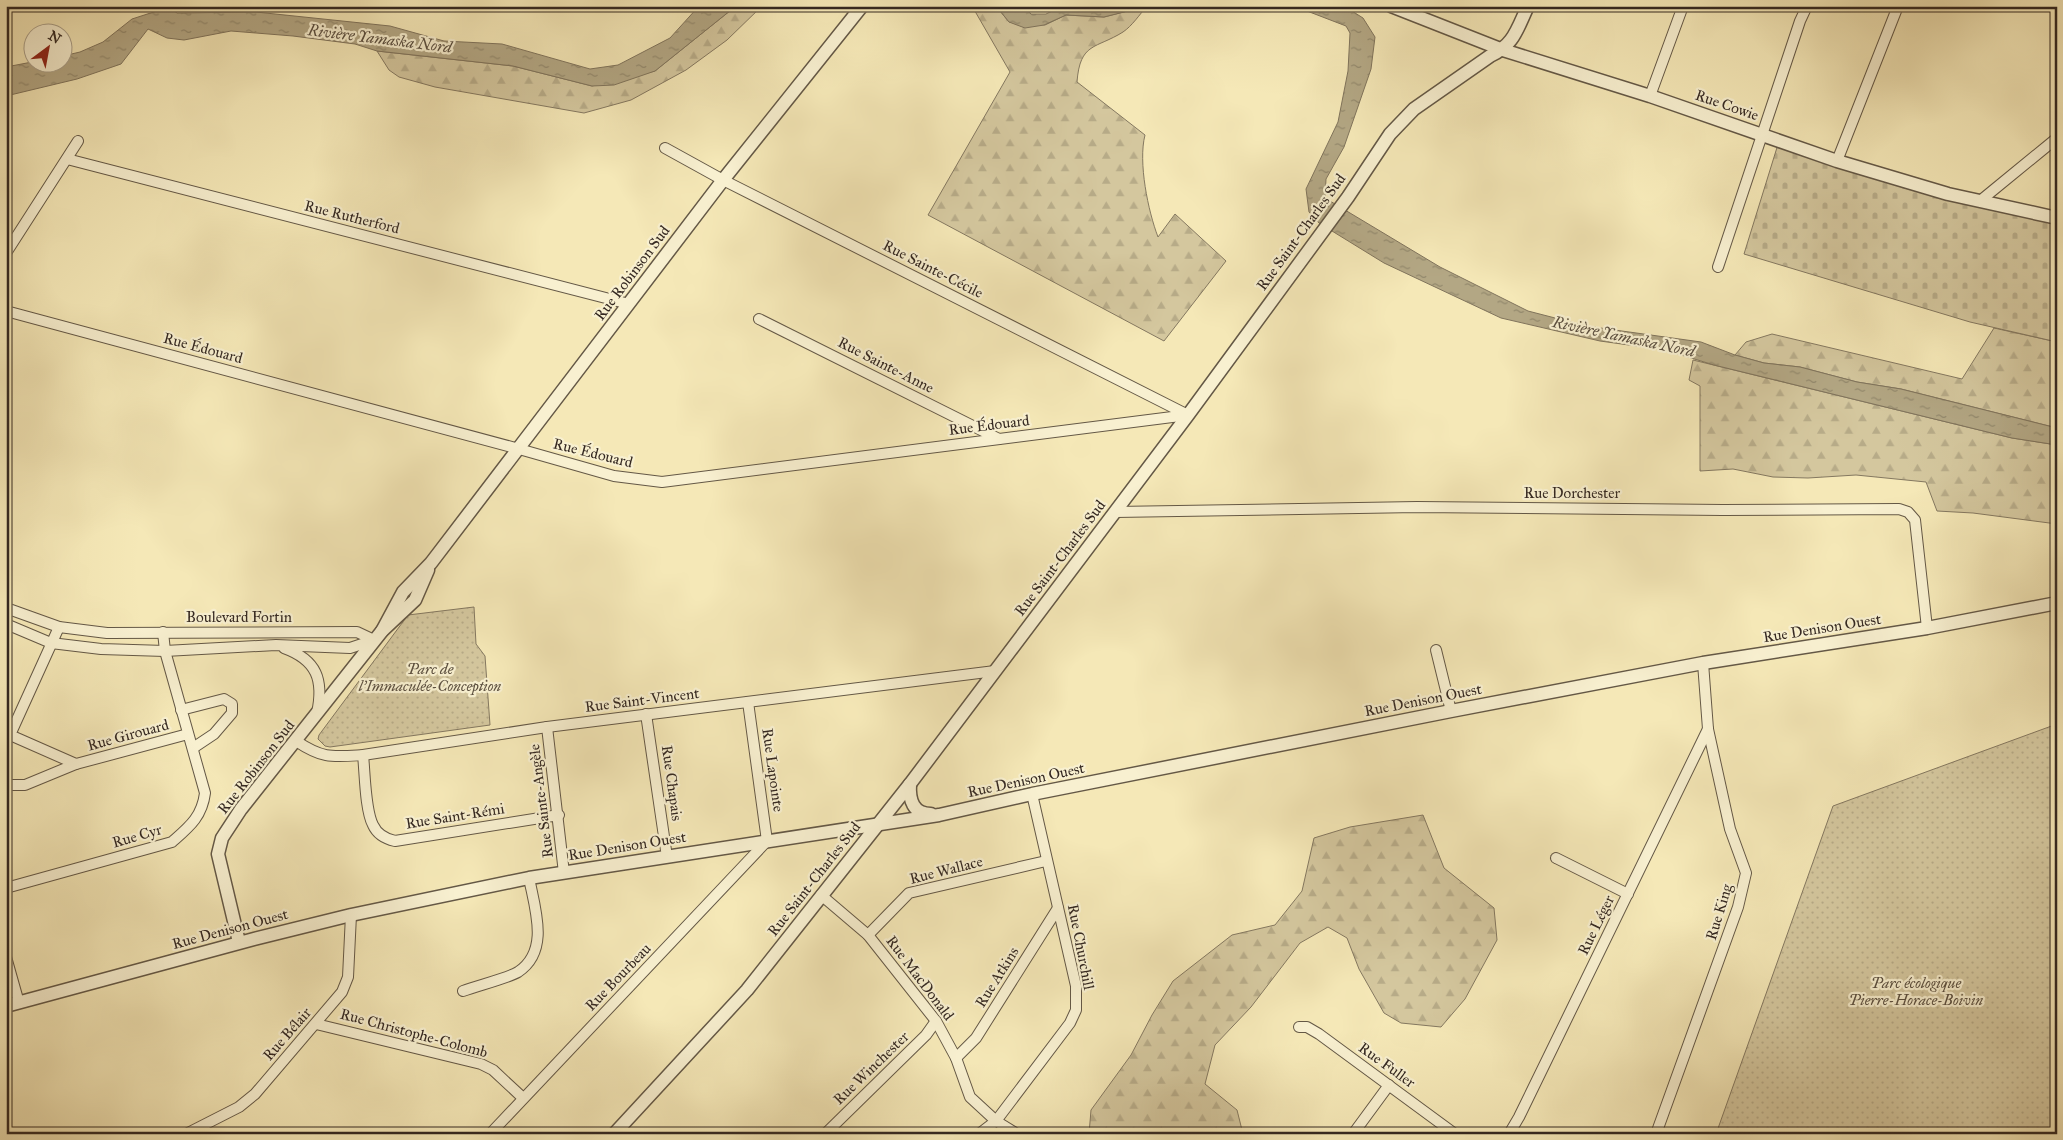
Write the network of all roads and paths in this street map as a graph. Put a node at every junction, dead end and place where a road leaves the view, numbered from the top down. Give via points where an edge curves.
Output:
1 (862, 6) edge
2 (1391, 6) edge
3 (1528, 6) edge
4 (1683, 6) edge
5 (1808, 6) edge
6 (1898, 6) edge
7 (1503, 50) junction
8 (1650, 96) junction
9 (1761, 134) junction
10 (2057, 138) edge
11 (78, 141) dead end
12 (665, 148) dead end
13 (67, 159) junction
14 (1837, 161) junction
15 (723, 180) junction
16 (1980, 201) junction
17 (2057, 218) edge
18 (6, 252) edge
19 (1718, 267) dead end
20 (629, 304) junction
21 (6, 311) edge
22 (760, 319) dead end
23 (1188, 415) junction
24 (999, 439) junction
25 (519, 449) junction
26 (1115, 512) junction
27 (2057, 603) edge
28 (6, 608) edge
29 (6, 624) edge
30 (59, 627) junction
31 (1928, 628) junction
32 (163, 632) junction
33 (378, 636) junction
34 (51, 643) junction
35 (276, 645) junction
36 (1436, 650) dead end
37 (166, 651) junction
38 (1703, 663) junction
39 (995, 671) junction
40 (748, 702) junction
41 (181, 710) junction
42 (1451, 710) junction
43 (316, 714) junction
44 (646, 714) junction
45 (547, 727) junction
46 (1708, 729) junction
47 (188, 734) junction
48 (8, 740) edge
49 (296, 741) junction
50 (193, 748) junction
51 (363, 755) junction
52 (76, 764) junction
53 (910, 784) junction
54 (6, 785) edge
55 (1032, 794) junction
56 (559, 815) junction
57 (939, 815) junction
58 (876, 824) junction
59 (767, 841) junction
60 (667, 857) junction
61 (1556, 858) dead end
62 (1046, 861) junction
63 (564, 873) junction
64 (529, 878) junction
65 (6, 888) edge
66 (1628, 894) junction
67 (821, 896) junction
68 (1058, 908) junction
69 (350, 915) junction
70 (868, 935) junction
71 (238, 942) junction
72 (6, 957) edge
73 (463, 991) dead end
74 (12, 1004) edge
75 (936, 1022) junction
76 (316, 1024) junction
77 (1299, 1027) dead end
78 (956, 1058) junction
79 (1389, 1085) junction
80 (523, 1098) junction
81 (996, 1121) junction
82 (186, 1134) edge
83 (490, 1134) edge
84 (614, 1134) edge
85 (825, 1134) edge
86 (979, 1134) edge
87 (1017, 1134) edge
88 (1353, 1134) edge
89 (1455, 1134) edge
90 (1509, 1134) edge
91 (1656, 1134) edge

1 - 15 street, Rue Robinson Sud
2 - 7 street, Rue Cowie
3 - 7 street, Rue Saint-Charles Sud via 1511,42
4 - 8 street
5 - 9 street
6 - 14 street
7 - 8 street, Rue Cowie
7 - 23 street, Rue Saint-Charles Sud via 1414,109 1390,134 1348,197
8 - 9 street, Rue Cowie
9 - 14 street, Rue Cowie
9 - 19 street
10 - 16 street
11 - 13 street
12 - 15 street, Rue Sainte-Cécile
13 - 18 street
13 - 20 street, Rue Rutherford
14 - 16 street, Rue Cowie
15 - 20 street, Rue Robinson Sud
15 - 23 street, Rue Sainte-Cécile
16 - 17 street, Rue Cowie
20 - 25 street, Rue Robinson Sud
21 - 25 street, Rue Édouard
22 - 24 street, Rue Sainte-Anne
23 - 24 street, Rue Édouard
23 - 26 street, Rue Saint-Charles Sud
24 - 25 street, Rue Édouard via 662,482 614,476
25 - 33 street, Rue Robinson Sud via 431,563 403,592
26 - 31 street, Rue Dorchester via 1417,507 1900,509 1915,520
26 - 39 street, Rue Saint-Charles Sud
27 - 31 street, Rue Denison Ouest
28 - 30 street, Boulevard Fortin
29 - 34 street, Boulevard Fortin
30 - 32 street, Boulevard Fortin via 107,633
30 - 34 street, Rue Girouard
31 - 38 street, Rue Denison Ouest
32 - 33 street, Boulevard Fortin via 357,632
32 - 37 street, Rue Cyr
33 - 35 street, Boulevard Fortin via 350,648
33 - 43 street, Rue Robinson Sud
34 - 37 street, Boulevard Fortin via 101,649
34 - 48 street, Rue Girouard
35 - 37 street, Boulevard Fortin
35 - 43 street, Boulevard Fortin via 299,653 310,664 317,677 320,695
36 - 42 street
37 - 41 street, Rue Cyr
38 - 42 street, Rue Denison Ouest
38 - 46 street, Rue King
39 - 40 street, Rue Saint-Vincent
39 - 53 street, Rue Saint-Charles Sud
40 - 44 street, Rue Saint-Vincent
40 - 59 street, Rue Lapointe
41 - 47 street, Rue Cyr
41 - 50 street via 224,699 232,704 232,713 214,734
42 - 55 street, Rue Denison Ouest
43 - 49 street, Rue Robinson Sud
44 - 45 street, Rue Saint-Vincent
44 - 60 street, Rue Chapais
45 - 51 street, Rue Saint-Vincent
45 - 56 street, Rue Sainte-Angèle
46 - 66 street, Rue Léger
46 - 91 street, Rue King via 1730,830 1746,873 1735,916
47 - 50 street, Rue Cyr
47 - 52 street, Rue Girouard
48 - 52 street, Rue Girouard
49 - 51 street, Rue Saint-Vincent via 322,756
49 - 71 street, Rue Robinson Sud via 222,838 218,854
50 - 65 street, Rue Cyr via 205,793 203,807 190,826 172,842
51 - 56 street, Rue Saint-Rémi via 370,817 374,827 395,841
52 - 54 street, Rue Girouard via 25,785
53 - 57 street via 909,797 914,808 923,814
53 - 58 street, Rue Saint-Charles Sud
55 - 57 street, Rue Denison Ouest
55 - 62 street, Rue Churchill
56 - 63 street, Rue Sainte-Angèle
57 - 58 street, Rue Denison Ouest
58 - 59 street, Rue Denison Ouest
58 - 67 street, Rue Saint-Charles Sud
59 - 60 street, Rue Denison Ouest
59 - 80 street, Rue Bourbeau
60 - 63 street, Rue Denison Ouest
61 - 66 street
62 - 68 street, Rue Churchill
62 - 70 street, Rue Wallace via 908,893
63 - 64 street, Rue Denison Ouest
64 - 69 street, Rue Denison Ouest
64 - 73 street via 538,929 532,958 518,972
66 - 90 street, Rue Léger
67 - 70 street, Rue MacDonald
67 - 84 street, Rue Saint-Charles Sud via 747,990
68 - 78 street, Rue Atkins via 976,1038
68 - 81 street, Rue Churchill via 1076,986 1076,1010 1070,1023
69 - 71 street, Rue Denison Ouest
69 - 76 street, Rue Bélair via 348,977 342,992
70 - 75 street, Rue MacDonald
71 - 74 street, Rue Denison Ouest
72 - 74 street
75 - 78 street, Rue MacDonald
75 - 85 street, Rue Winchester
76 - 80 street, Rue Christophe-Colomb via 481,1064 493,1070
76 - 82 street, Rue Bélair via 255,1094
77 - 79 street, Rue Fuller via 1319,1034
78 - 81 street, Rue MacDonald via 970,1097
79 - 88 street
79 - 89 street, Rue Fuller
80 - 83 street, Rue Bourbeau
81 - 86 street, Rue Churchill
81 - 87 street, Rue MacDonald

